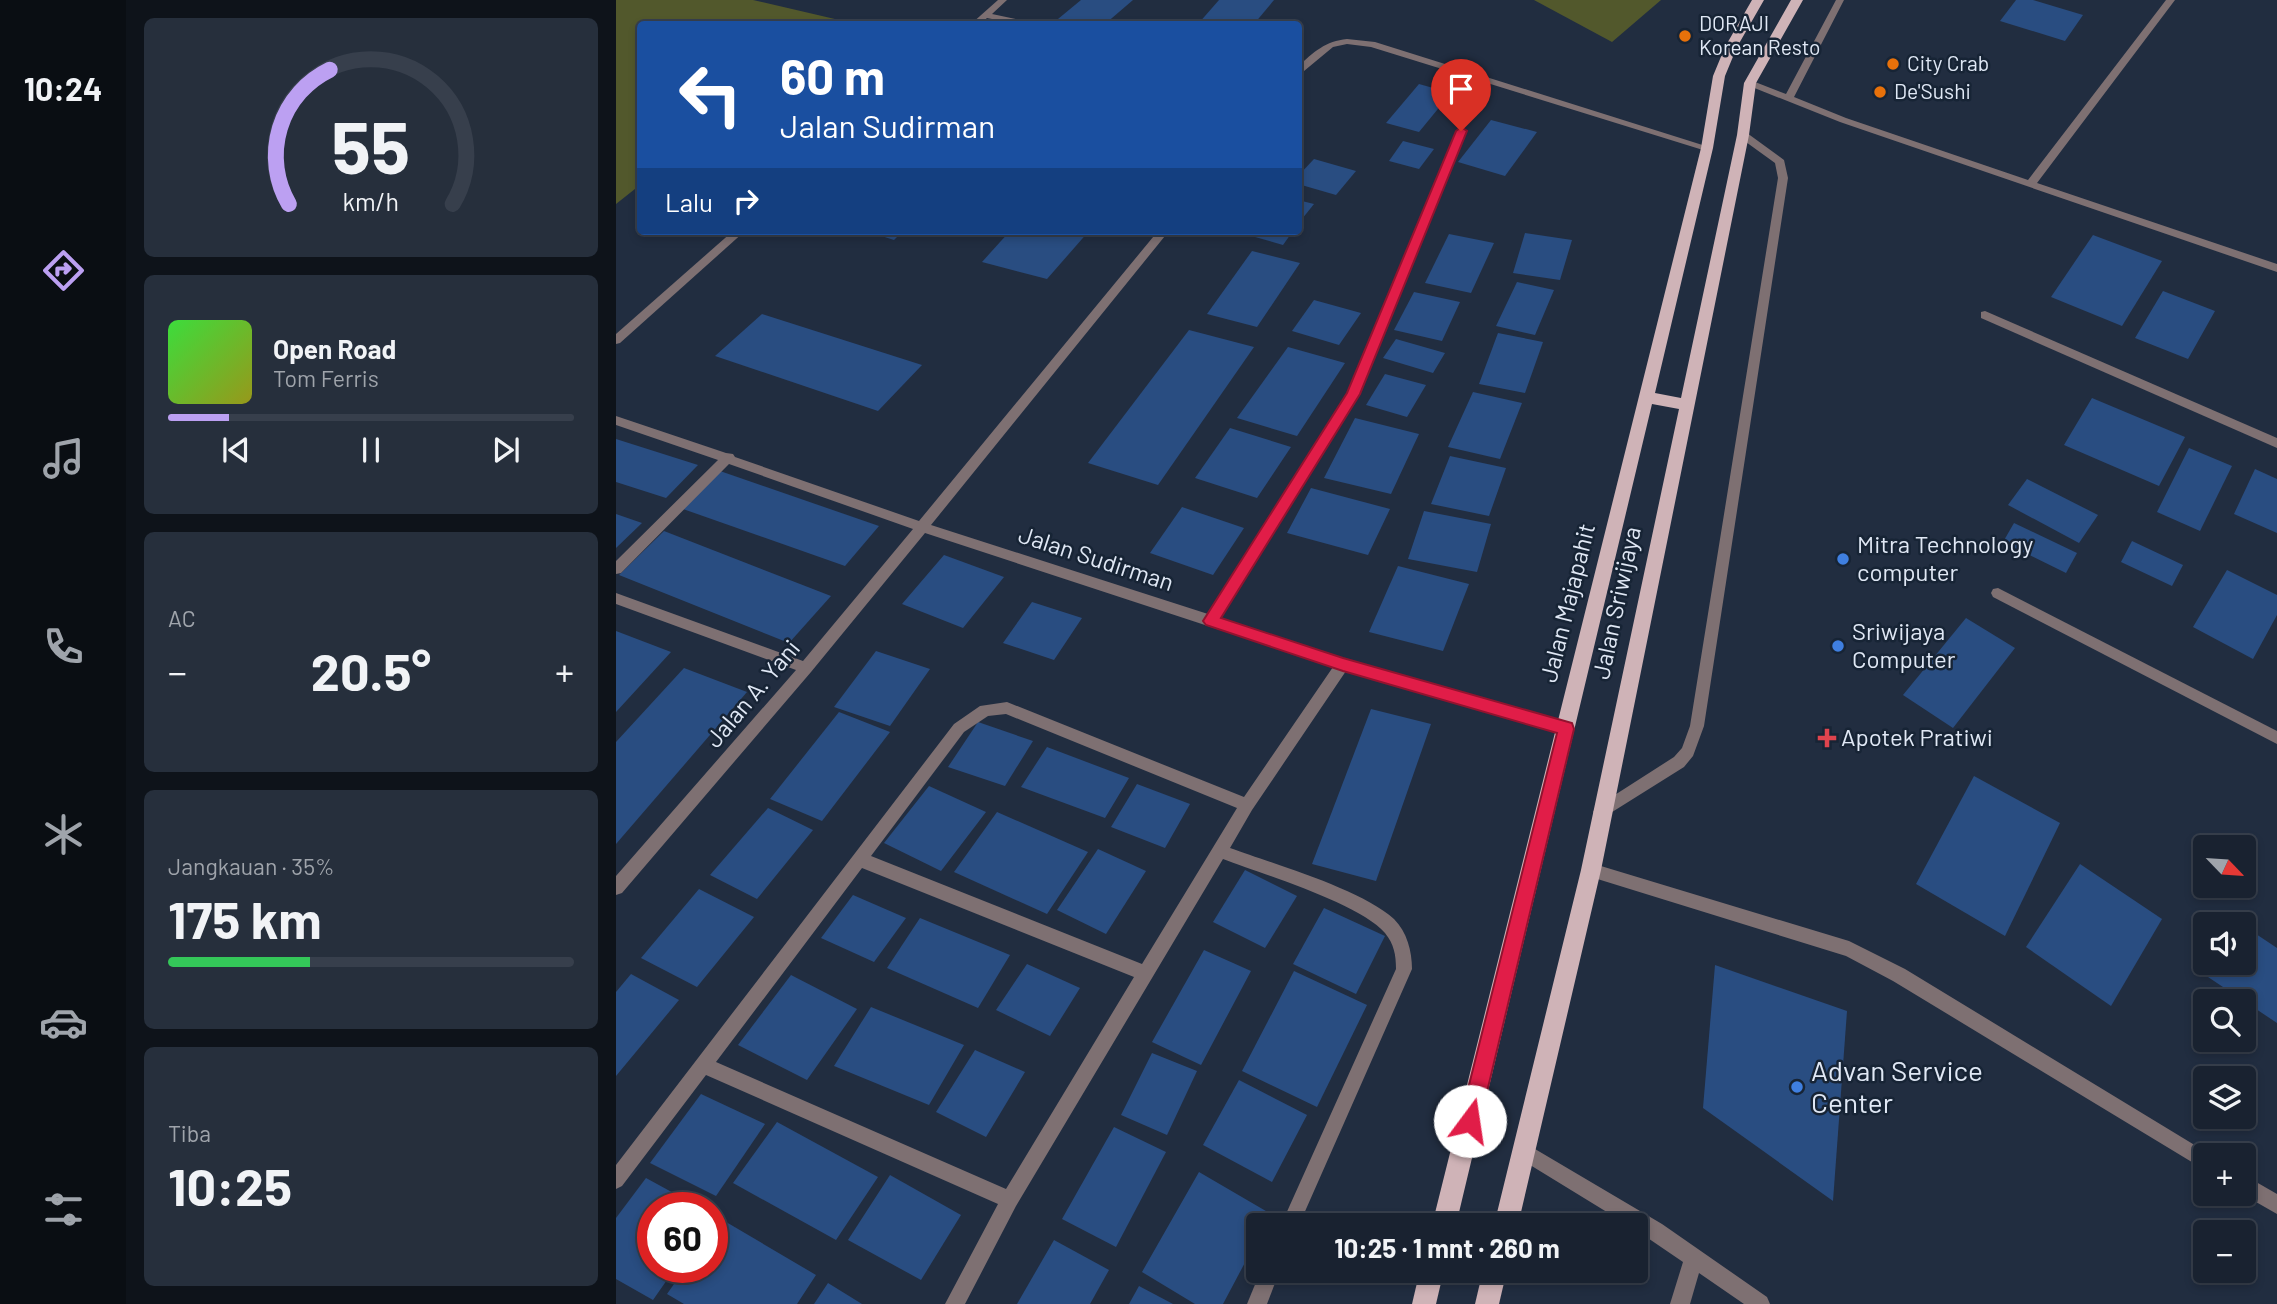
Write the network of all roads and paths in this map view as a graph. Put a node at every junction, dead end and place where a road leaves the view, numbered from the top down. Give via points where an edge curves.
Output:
1 (1003, 0) edge
2 (1758, 0) edge
3 (1797, 0) edge
4 (1840, 0) edge
5 (2171, 0) edge
6 (986, 16) junction
7 (979, 21) edge
8 (1012, 21) edge
9 (1302, 69) edge
10 (1750, 83) junction
11 (1789, 98) junction
12 (1461, 131) dead end
13 (1743, 135) junction
14 (1707, 148) junction
15 (2031, 183) junction
16 (735, 235) edge
17 (1161, 235) edge
18 (2277, 268) edge
19 (1985, 316) dead end
20 (616, 340) edge
21 (1646, 397) junction
22 (1687, 405) junction
23 (616, 420) edge
24 (2277, 443) edge
25 (729, 457) junction
26 (920, 526) junction
27 (616, 569) edge
28 (1998, 593) dead end
29 (616, 598) edge
30 (1211, 621) junction
31 (1343, 664) junction
32 (806, 668) junction
33 (1566, 729) junction
34 (2277, 738) edge
35 (1247, 805) junction
36 (1601, 812) junction
37 (1220, 851) junction
38 (859, 859) junction
39 (1591, 870) junction
40 (616, 888) edge
41 (1146, 974) junction
42 (703, 1065) junction
43 (1523, 1151) junction
44 (2193, 1154) edge
45 (616, 1180) edge
46 (2256, 1192) edge
47 (1010, 1200) junction
48 (2277, 1205) edge
49 (1295, 1213) edge
50 (1447, 1213) edge
51 (1509, 1213) edge
52 (1695, 1258) junction
53 (1266, 1283) edge
54 (1429, 1283) edge
55 (1492, 1283) edge
56 (955, 1304) edge
57 (1257, 1304) edge
58 (1424, 1304) edge
59 (1488, 1304) edge
60 (1680, 1304) edge
61 (1760, 1304) edge

1 - 6 street
2 - 14 main road, Jalan Majapahit via 1719,76
3 - 10 main road, Jalan Sriwijaya
4 - 11 street
5 - 15 street
6 - 7 street
6 - 8 street
9 - 14 street via 1323,47 1345,41 1372,44
10 - 11 street
10 - 13 main road, Jalan Sriwijaya
11 - 15 street
12 - 30 street via 1353,394
13 - 22 main road, Jalan Sriwijaya
13 - 36 street via 1780,162 1783,178 1697,726 1679,762
14 - 21 main road, Jalan Majapahit
15 - 18 street
16 - 20 street
17 - 26 street, Jalan A. Yani
19 - 24 street
21 - 22 main road
21 - 33 main road, Jalan Majapahit
22 - 36 main road, Jalan Sriwijaya
23 - 25 street, Jalan Sudirman
25 - 26 street, Jalan Sudirman
25 - 27 street
26 - 30 street, Jalan Sudirman
26 - 32 street, Jalan A. Yani
28 - 34 street
29 - 32 street
30 - 31 street, Jalan Sudirman
31 - 33 street, Jalan Sudirman
31 - 35 street
32 - 40 street, Jalan A. Yani
33 - 50 main road, Jalan Majapahit
35 - 37 street
35 - 38 street via 1007,708 985,710 959,728
36 - 39 main road, Jalan Sriwijaya
37 - 41 street
37 - 49 street via 1362,907 1387,924 1405,955 1404,970
38 - 41 street
38 - 42 street
39 - 43 main road, Jalan Sriwijaya
39 - 44 street via 1849,949
41 - 47 street
42 - 45 street
42 - 47 street
43 - 51 main road, Jalan Sriwijaya
43 - 52 street
46 - 48 street
47 - 56 street
52 - 60 street
52 - 61 street
53 - 57 street
54 - 58 main road
55 - 59 main road

